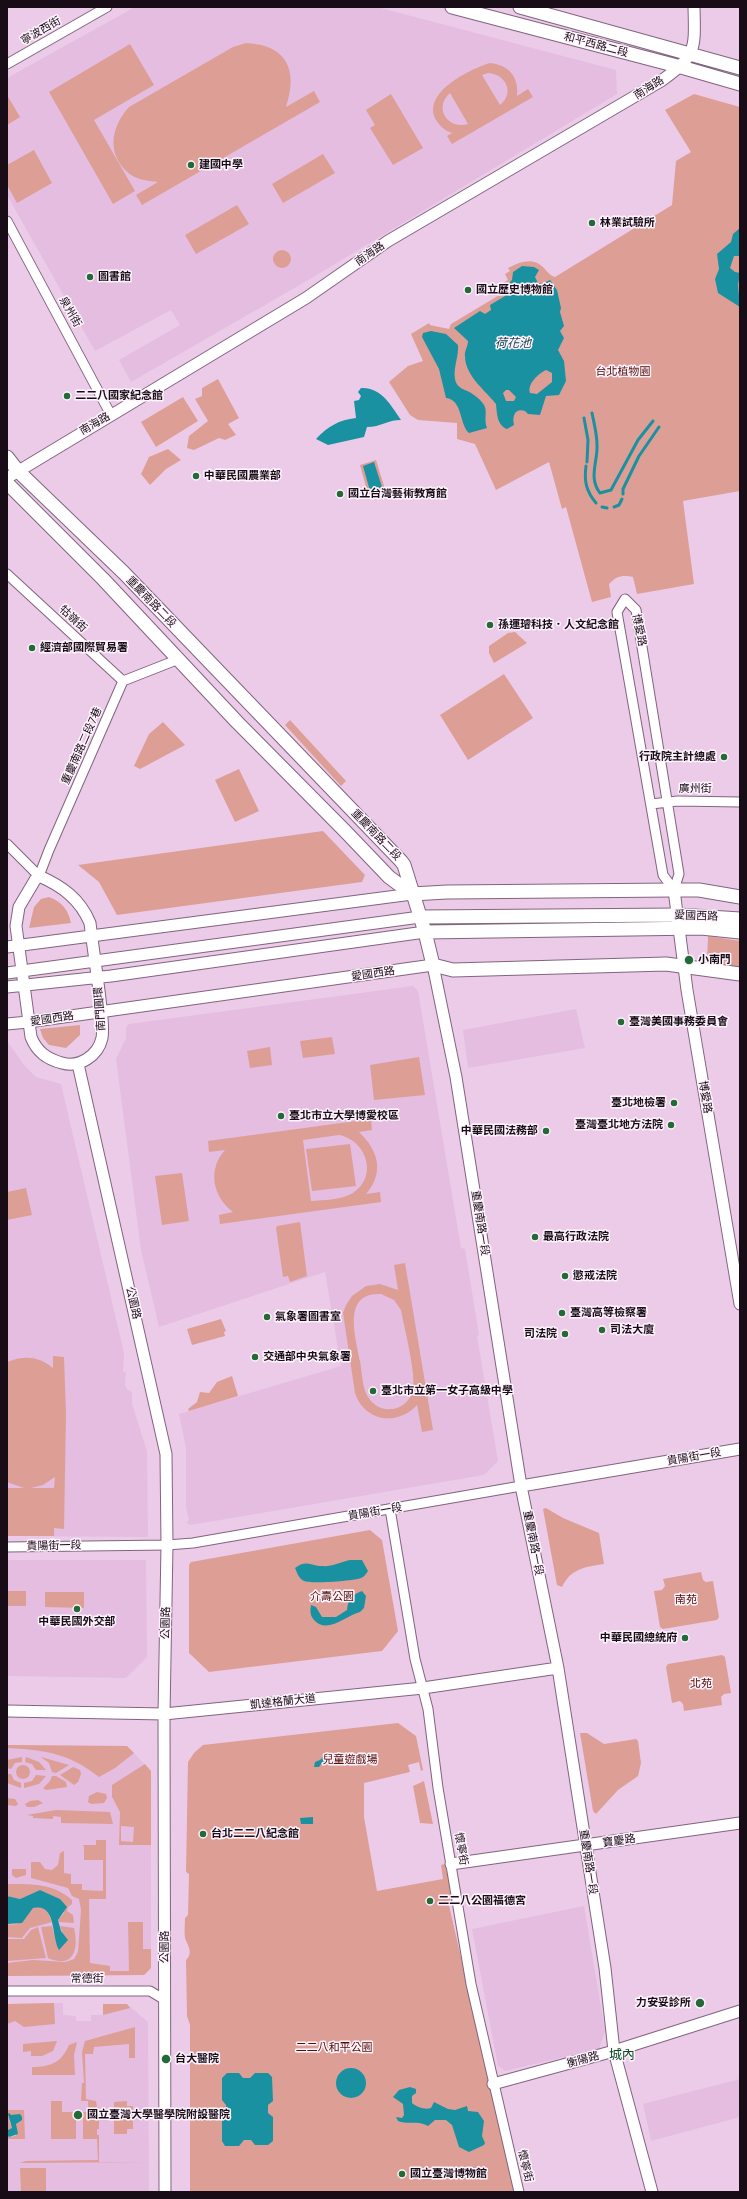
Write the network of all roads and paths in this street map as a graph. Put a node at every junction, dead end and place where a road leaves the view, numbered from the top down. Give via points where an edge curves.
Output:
1 (107, 7) edge
2 (452, 7) edge
3 (520, 7) edge
4 (694, 7) edge
5 (691, 54) junction
6 (7, 64) edge
7 (681, 67) junction
8 (740, 68) edge
9 (740, 84) edge
10 (7, 221) edge
11 (111, 415) junction
12 (7, 457) edge
13 (13, 475) edge
14 (7, 483) edge
15 (7, 574) edge
16 (178, 657) junction
17 (123, 681) junction
18 (667, 802) junction
19 (740, 802) edge
20 (651, 804) junction
21 (7, 844) edge
22 (39, 876) junction
23 (674, 890) junction
24 (412, 894) junction
25 (740, 897) edge
26 (678, 915) junction
27 (420, 917) junction
28 (740, 919) edge
29 (680, 928) junction
30 (425, 932) junction
31 (740, 932) edge
32 (92, 936) junction
33 (12, 946) edge
34 (96, 962) junction
35 (433, 965) junction
36 (685, 966) junction
37 (22, 971) junction
38 (7, 973) edge
39 (740, 974) edge
40 (97, 976) junction
41 (24, 985) junction
42 (7, 987) edge
43 (102, 1012) junction
44 (28, 1022) junction
45 (7, 1024) edge
46 (78, 1064) junction
47 (740, 1304) edge
48 (740, 1449) edge
49 (521, 1486) junction
50 (390, 1509) junction
51 (167, 1545) junction
52 (7, 1547) edge
53 (558, 1668) junction
54 (423, 1688) junction
55 (7, 1711) edge
56 (164, 1714) junction
57 (740, 1823) edge
58 (585, 1846) junction
59 (451, 1864) junction
60 (7, 1991) edge
61 (165, 2000) junction
62 (740, 2011) edge
63 (614, 2051) junction
64 (493, 2084) junction
65 (165, 2192) edge
66 (519, 2192) edge
67 (652, 2192) edge

1 - 6 street, 寧波西街
2 - 7 main road, 和平西路二段
3 - 5 main road, 和平西路二段
4 - 5 street, 南海路 via 695,41
5 - 7 street, 南海路
5 - 8 main road, 和平西路二段
7 - 9 main road, 和平西路二段
7 - 11 street, 南海路 via 647,90 388,241 306,298
10 - 11 street, 泉州街
11 - 13 street, 南海路
12 - 13 main road, 重慶南路二段
13 - 24 main road, 重慶南路二段 via 124,573 401,861
14 - 16 main road, 重慶南路二段
15 - 17 street, 牯嶺街
16 - 17 street via 174,661
16 - 24 main road, 重慶南路二段 via 237,722 389,877
17 - 22 street, 重慶南路二段7巷
18 - 19 street, 廣州街
18 - 20 street, 廣州街
18 - 20 street, 博愛路 via 636,610 625,599 617,612
18 - 23 street, 博愛路 via 679,874
20 - 23 street, 博愛路 via 664,875
21 - 22 street
22 - 32 street, 南門圓環 via 55,884 77,901 85,911
22 - 33 street via 19,907
23 - 24 main road
23 - 25 main road via 699,890
23 - 26 street, 博愛路
24 - 27 main road, 重慶南路一段
24 - 32 street
26 - 27 main road, 愛國西路
26 - 28 main road, 愛國西路
26 - 29 street, 博愛路
27 - 30 main road, 重慶南路一段
27 - 34 street, 愛國西路
29 - 30 main road, 愛國西路
29 - 31 main road, 愛國西路
29 - 36 street, 博愛路
30 - 35 main road, 重慶南路一段
30 - 40 street, 愛國西路
32 - 33 street
32 - 34 street, 南門圓環
33 - 37 street
34 - 37 street, 愛國西路
34 - 40 street, 南門圓環
35 - 36 main road, 愛國西路 via 453,970 666,964
35 - 43 street, 愛國西路
35 - 49 street, 重慶南路一段 via 456,1077
36 - 39 main road, 愛國西路
36 - 47 street, 博愛路
37 - 38 street, 愛國西路
37 - 41 street
40 - 41 street, 愛國西路
40 - 43 street, 南門圓環
41 - 42 street, 愛國西路
41 - 44 street
43 - 44 street, 愛國西路
43 - 46 street, 南門圓環 via 102,1039 99,1047
44 - 45 street, 愛國西路
44 - 46 street via 35,1046 44,1056 68,1065
46 - 51 street, 公園路 via 164,1440 167,1469
48 - 49 street, 貴陽街一段
49 - 50 street, 貴陽街一段
49 - 53 street, 重慶南路一段
50 - 51 street, 貴陽街一段 via 193,1543
50 - 54 street, 懷寧街 via 415,1659
51 - 52 street, 貴陽街一段
51 - 56 street, 公園路
53 - 54 street, 凱達格蘭大道
53 - 58 street, 重慶南路一段
54 - 56 street, 凱達格蘭大道
54 - 59 street, 懷寧街
55 - 56 street, 凱達格蘭大道
56 - 61 street, 公園路
57 - 58 street, 寶慶路
58 - 59 street, 寶慶路
58 - 63 street, 重慶南路一段 via 605,1968
59 - 64 street, 懷寧街 via 471,1984
60 - 61 street, 常德街 via 150,1991
61 - 65 street, 公園路
62 - 63 street, 衡陽路
63 - 64 street, 衡陽路
63 - 67 street, 重慶南路一段
64 - 66 street, 懷寧街

